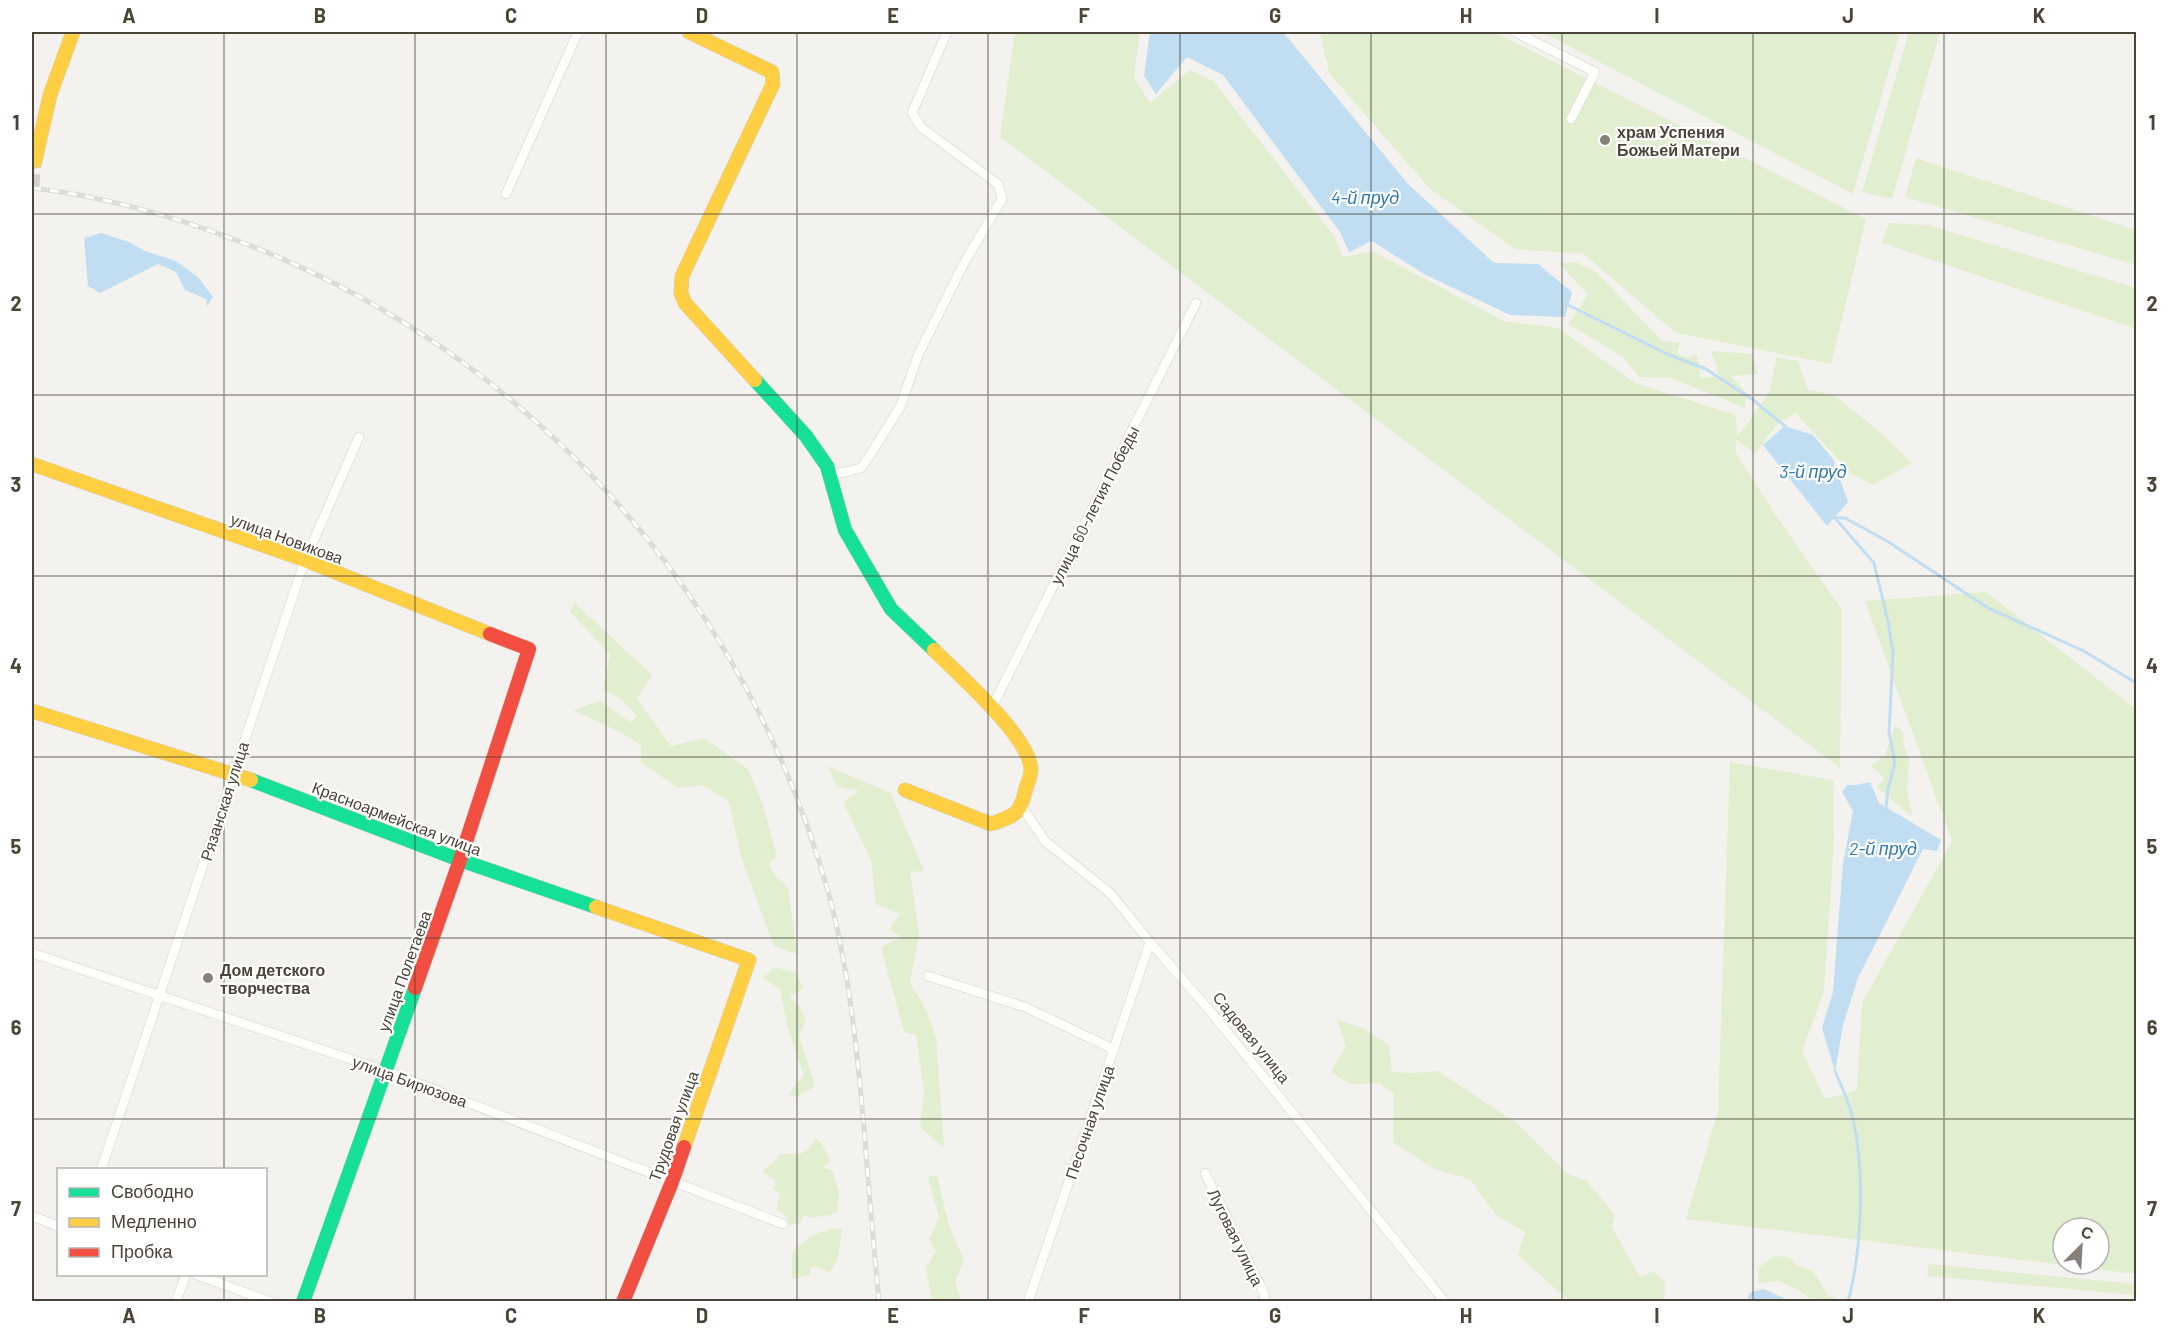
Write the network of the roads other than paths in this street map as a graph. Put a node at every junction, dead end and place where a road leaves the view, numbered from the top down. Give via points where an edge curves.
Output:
1 (73, 32) edge
2 (578, 32) edge
3 (689, 32) edge
4 (947, 32) edge
5 (1515, 32) edge
6 (1571, 119) dead end
7 (35, 161) dead end
8 (506, 194) dead end
9 (1196, 303) dead end
10 (358, 437) dead end
11 (32, 464) edge
12 (828, 474) junction
13 (305, 560) junction
14 (529, 649) joint
15 (992, 707) junction
16 (32, 711) edge
17 (233, 773) junction
18 (905, 790) dead end
19 (1022, 807) junction
20 (460, 860) junction
21 (1150, 942) junction
22 (32, 953) edge
23 (749, 960) joint
24 (928, 976) dead end
25 (159, 997) junction
26 (1113, 1049) junction
27 (386, 1071) junction
28 (102, 1168) edge
29 (1205, 1173) dead end
30 (672, 1182) junction
31 (32, 1216) edge
32 (783, 1224) dead end
33 (57, 1226) edge
34 (186, 1276) edge
35 (198, 1276) edge
36 (176, 1302) edge
37 (271, 1302) edge
38 (303, 1302) edge
39 (623, 1302) edge
40 (1028, 1302) edge
41 (1265, 1302) edge
42 (1445, 1302) edge

1 - 7 street via 49,97
2 - 8 street
3 - 12 street via 772,72 773,84 682,276 681,293 685,303 806,436 827,466
4 - 12 street via 912,113 922,128 998,184 1002,199 963,265 919,353 900,407 872,452 861,468
5 - 6 street via 1595,72
9 - 15 street, улица 60-летия Победы
10 - 13 street, Рязанская улица
11 - 13 street, улица Новикова
12 - 15 street via 845,530 891,609
13 - 14 street, улица Новикова
13 - 17 street, Рязанская улица
14 - 20 street, улица Полетаева
15 - 19 street via 1020,741 1032,769
16 - 17 street, Красноармейская улица
17 - 20 street, Красноармейская улица
17 - 25 street, Рязанская улица
18 - 19 street via 991,824 1011,817
19 - 21 street, Садовая улица via 1045,841 1110,893
20 - 23 street, Красноармейская улица
20 - 27 street, улица Полетаева
21 - 26 street, Песочная улица
21 - 42 street, Садовая улица
22 - 25 street, улица Бирюзова
23 - 30 street, Трудовая улица
24 - 26 street via 1026,1007
25 - 27 street, улица Бирюзова
25 - 28 street, Рязанская улица
26 - 40 street, Песочная улица
27 - 30 street, улица Бирюзова
27 - 38 street, улица Полетаева
29 - 41 street, Луговая улица
30 - 32 street, улица Бирюзова
30 - 39 street, Трудовая улица
31 - 33 street
34 - 36 street
35 - 37 street

